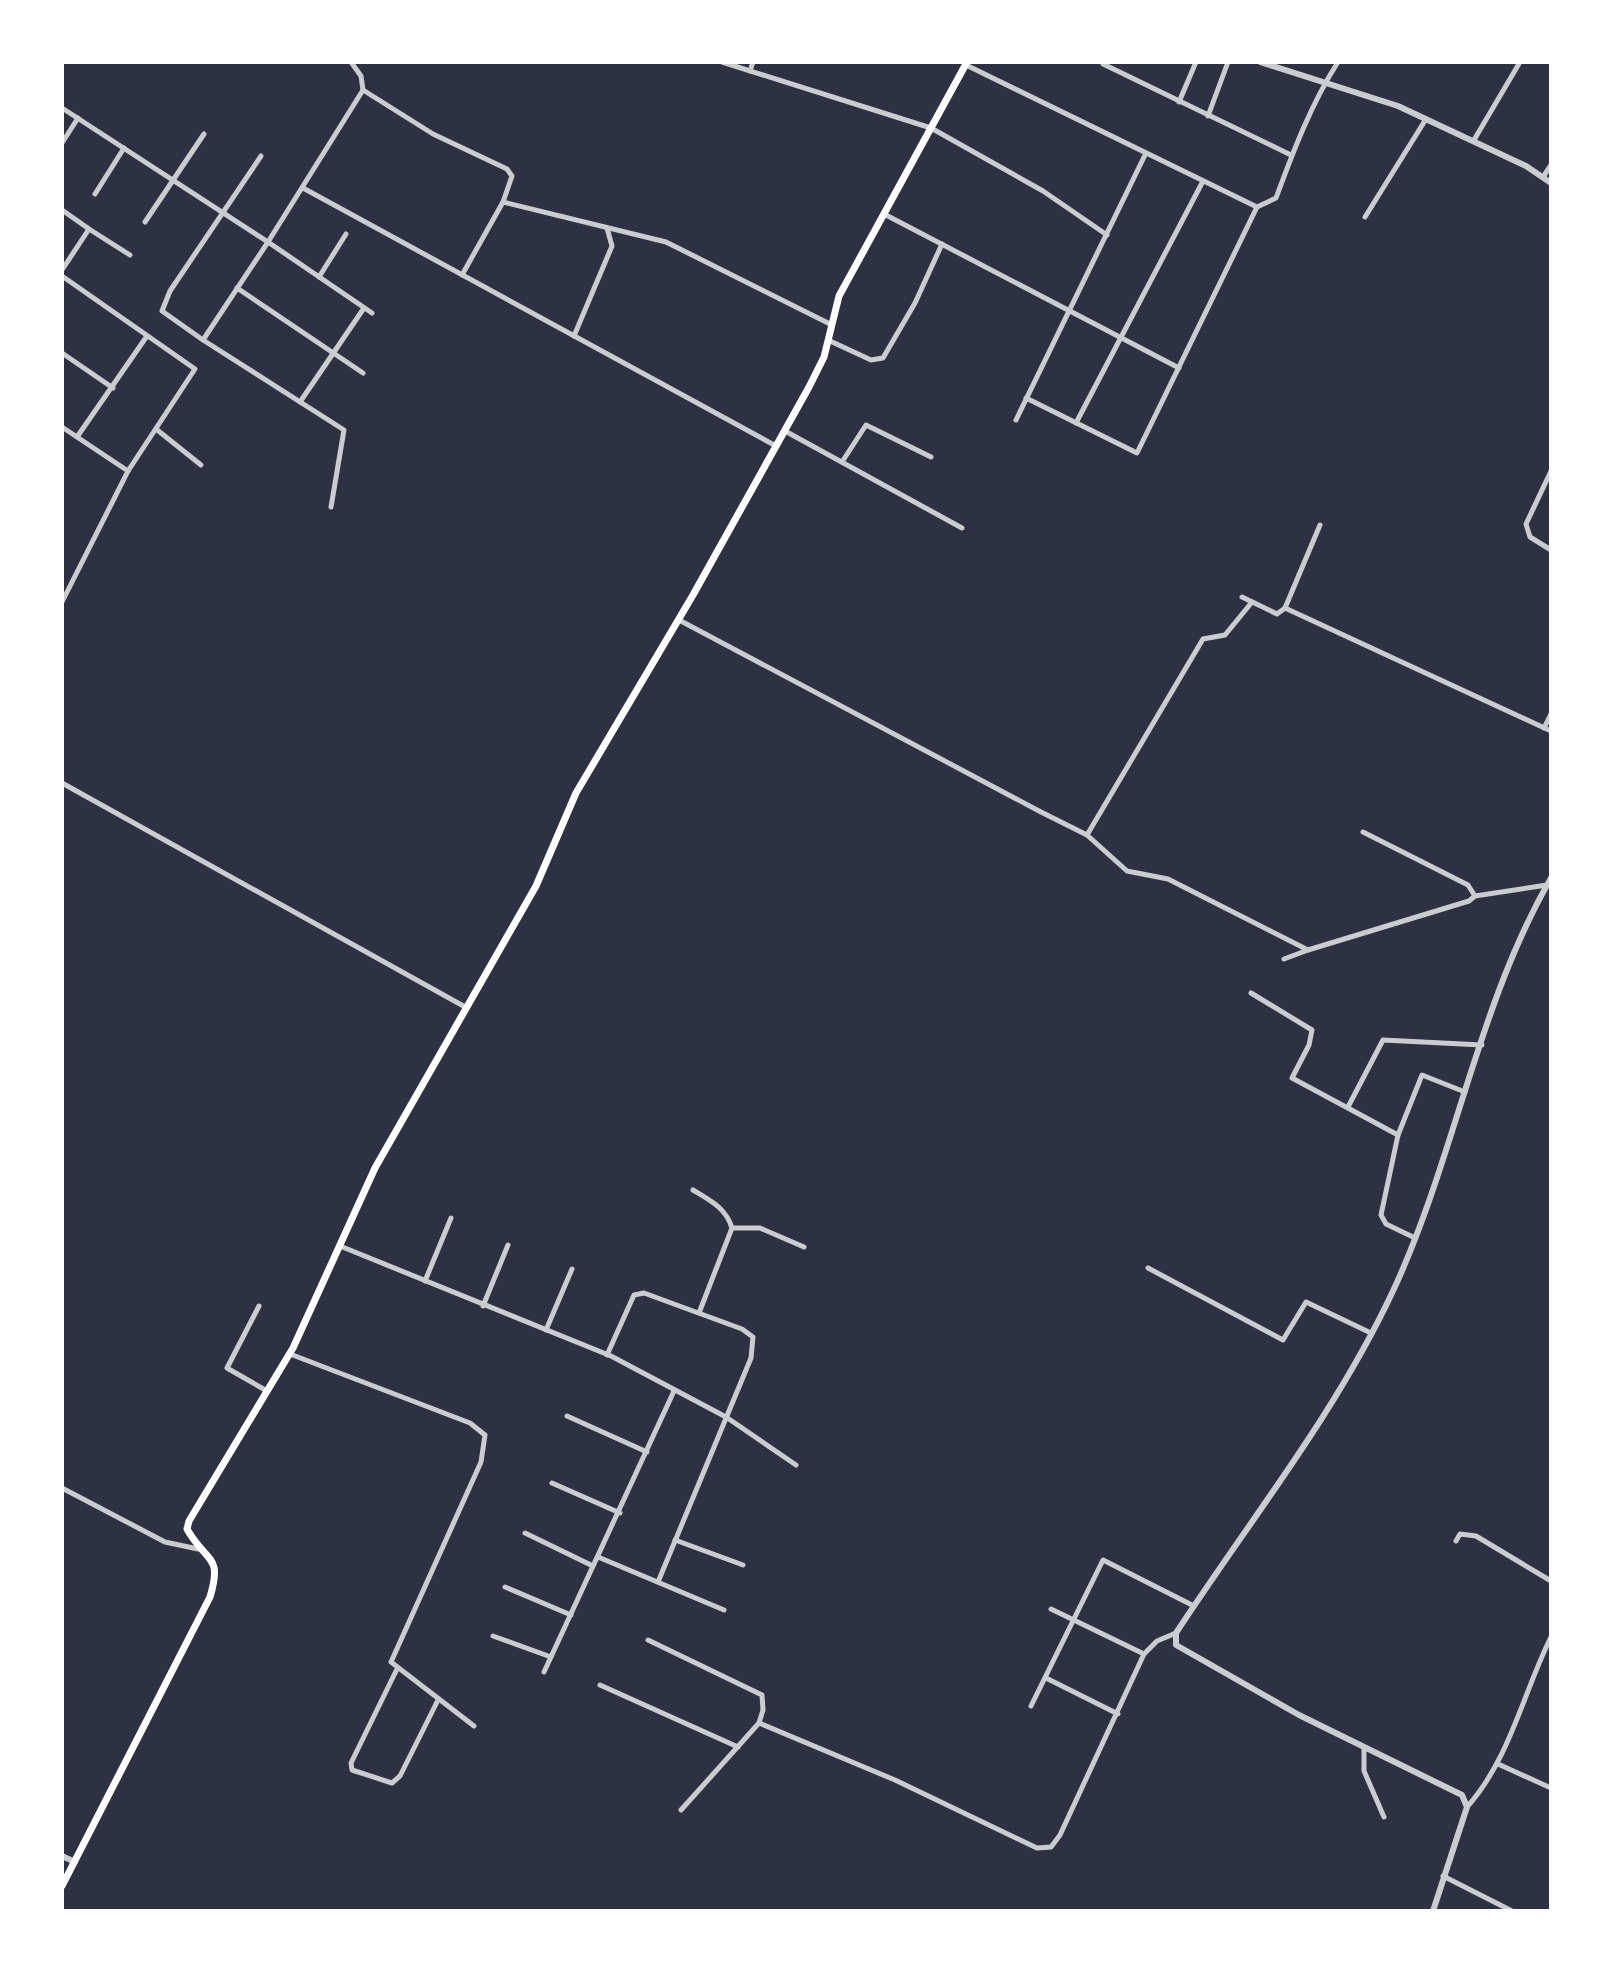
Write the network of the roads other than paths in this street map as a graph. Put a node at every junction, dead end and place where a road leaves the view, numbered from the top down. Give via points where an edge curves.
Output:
1 (351, 62) edge
2 (722, 62) edge
3 (753, 62) edge
4 (1196, 62) edge
5 (1228, 62) edge
6 (1260, 62) edge
7 (1338, 62) edge
8 (1520, 62) edge
9 (966, 64) edge
10 (1103, 64) edge
11 (750, 71) junction
12 (1324, 83) junction
13 (363, 90) junction
14 (1179, 102) junction
15 (62, 108) edge
16 (1208, 116) junction
17 (78, 118) junction
18 (1427, 118) junction
19 (931, 128) junction
20 (204, 134) dead end
21 (1474, 140) junction
22 (62, 143) edge
23 (124, 148) junction
24 (1145, 155) junction
25 (1291, 155) junction
26 (261, 156) dead end
27 (1551, 165) edge
28 (1543, 177) junction
29 (173, 181) junction
30 (1202, 183) junction
31 (1551, 183) edge
32 (303, 188) junction
33 (95, 194) dead end
34 (503, 202) junction
35 (1257, 207) junction
36 (62, 210) edge
37 (221, 212) junction
38 (884, 214) junction
39 (1365, 217) dead end
40 (145, 222) dead end
41 (606, 228) junction
42 (89, 229) junction
43 (346, 234) dead end
44 (1107, 235) junction
45 (268, 242) junction
46 (942, 244) junction
47 (130, 255) dead end
48 (62, 273) edge
49 (462, 275) junction
50 (319, 277) junction
51 (237, 288) junction
52 (364, 308) junction
53 (1069, 311) junction
54 (372, 313) dead end
55 (830, 324) junction
56 (147, 335) junction
57 (574, 336) junction
58 (1121, 338) junction
59 (203, 340) junction
60 (827, 340) junction
61 (62, 353) edge
62 (333, 353) junction
63 (1179, 368) junction
64 (363, 373) dead end
65 (113, 388) junction
66 (1026, 398) junction
67 (300, 402) junction
68 (1016, 420) dead end
69 (1076, 423) junction
70 (62, 427) edge
71 (156, 429) junction
72 (785, 431) junction
73 (77, 437) junction
74 (777, 447) junction
75 (931, 457) dead end
76 (842, 462) junction
77 (201, 465) dead end
78 (128, 471) junction
79 (1551, 471) edge
80 (331, 507) dead end
81 (1320, 525) dead end
82 (962, 528) dead end
83 (1551, 550) edge
84 (1242, 597) dead end
85 (62, 602) edge
86 (1252, 602) junction
87 (1285, 608) junction
88 (679, 620) junction
89 (1551, 714) edge
90 (1548, 730) edge
91 (62, 783) edge
92 (1363, 832) dead end
93 (1087, 835) junction
94 (1549, 881) edge
95 (1475, 896) junction
96 (1308, 950) junction
97 (1284, 959) dead end
98 (1251, 993) dead end
99 (467, 1008) junction
100 (1482, 1045) junction
101 (1466, 1092) junction
102 (1348, 1107) junction
103 (1398, 1135) junction
104 (693, 1190) dead end
105 (451, 1218) dead end
106 (732, 1228) junction
107 (1413, 1237) junction
108 (508, 1245) dead end
109 (340, 1246) junction
110 (804, 1247) dead end
111 (1148, 1268) dead end
112 (572, 1269) dead end
113 (425, 1281) junction
114 (259, 1306) dead end
115 (483, 1306) junction
116 (699, 1313) junction
117 (546, 1330) junction
118 (1371, 1333) junction
119 (290, 1354) junction
120 (607, 1355) junction
121 (267, 1391) junction
122 (674, 1391) junction
123 (567, 1416) dead end
124 (726, 1417) junction
125 (647, 1452) junction
126 (796, 1465) dead end
127 (552, 1483) dead end
128 (62, 1488) edge
129 (620, 1513) junction
130 (525, 1533) dead end
131 (675, 1540) junction
132 (1456, 1541) dead end
133 (198, 1549) junction
134 (598, 1557) junction
135 (743, 1565) dead end
136 (593, 1566) junction
137 (1551, 1581) edge
138 (658, 1582) junction
139 (505, 1587) dead end
140 (1194, 1606) junction
141 (1051, 1609) dead end
142 (724, 1610) dead end
143 (571, 1615) junction
144 (1074, 1620) junction
145 (1176, 1633) junction
146 (493, 1636) dead end
147 (1551, 1637) edge
148 (648, 1640) dead end
149 (1144, 1654) junction
150 (551, 1657) junction
151 (397, 1668) junction
152 (544, 1672) dead end
153 (1046, 1678) junction
154 (600, 1685) dead end
155 (438, 1700) junction
156 (1031, 1706) dead end
157 (1118, 1714) junction
158 (759, 1723) junction
159 (474, 1726) dead end
160 (738, 1747) junction
161 (1364, 1748) junction
162 (1498, 1764) junction
163 (1551, 1788) edge
164 (1467, 1807) junction
165 (681, 1810) dead end
166 (1384, 1817) dead end
167 (62, 1856) edge
168 (75, 1862) junction
169 (1443, 1876) junction
170 (62, 1886) edge
171 (1433, 1911) edge
172 (1512, 1911) edge

1 - 13 street
2 - 11 street
3 - 11 street
4 - 14 street
5 - 16 street
6 - 12 street
7 - 12 street
8 - 21 street
9 - 19 main road
9 - 24 street
10 - 14 street
11 - 19 street
12 - 18 street
12 - 25 street
13 - 32 street
13 - 34 street via 433,134 507,169 512,176
14 - 16 street
15 - 17 street
16 - 25 street
17 - 22 street
17 - 23 street
18 - 21 street
18 - 39 street
19 - 38 main road
19 - 44 street via 1043,191
20 - 29 street
21 - 28 street
23 - 29 street
23 - 33 street
24 - 30 street
24 - 44 street
25 - 35 street via 1276,198
26 - 37 street
27 - 28 street
28 - 31 street
29 - 37 street
29 - 40 street
30 - 35 street
30 - 58 street
32 - 45 street
32 - 49 street
34 - 41 street
34 - 49 street
35 - 63 street
36 - 42 street
37 - 45 street
37 - 59 street via 162,311
38 - 46 street
38 - 55 main road via 839,296
41 - 55 street via 666,242
41 - 57 street via 612,246
42 - 47 street
42 - 48 street
43 - 50 street
44 - 53 street
45 - 50 street
45 - 51 street
46 - 53 street
46 - 60 street via 883,358 871,360
48 - 56 street
49 - 57 street
50 - 52 street
51 - 59 street
51 - 62 street
52 - 54 street
52 - 62 street
53 - 58 street
53 - 66 street
55 - 60 main road
56 - 65 street
56 - 71 street via 195,369
57 - 74 street
58 - 63 street
58 - 69 street
59 - 67 street
60 - 72 main road via 824,357
61 - 65 street
62 - 64 street
62 - 67 street
63 - 69 street via 1137,453
65 - 73 street
66 - 68 street
66 - 69 street
67 - 80 street via 344,430
70 - 73 street
71 - 77 street
71 - 78 street
72 - 74 main road
72 - 76 street
73 - 78 street
74 - 88 main road
75 - 76 street via 866,425
76 - 82 street
78 - 85 street
79 - 83 street via 1526,524 1530,537
81 - 87 street
84 - 86 street
86 - 87 street via 1277,614
86 - 93 street via 1225,635 1203,639
87 - 90 street
88 - 93 street
88 - 99 main road via 576,793 536,886
89 - 90 street
91 - 99 street
92 - 95 street via 1468,885
93 - 96 street via 1127,871 1168,879
94 - 95 street
94 - 100 street
95 - 96 street
96 - 97 street
98 - 102 street via 1312,1030 1292,1078
99 - 109 main road via 375,1168
100 - 101 street
100 - 102 street via 1383,1040
101 - 103 street via 1422,1075
101 - 107 street
102 - 103 street
103 - 107 street via 1381,1215 1386,1224
104 - 106 street via 719,1206
105 - 113 street
106 - 110 street via 760,1228
106 - 116 street
107 - 118 street
108 - 115 street
109 - 113 street
109 - 119 main road
111 - 118 street via 1283,1340 1306,1302
112 - 117 street
113 - 115 street
114 - 121 street via 227,1368
115 - 117 street
116 - 120 street via 653,1295 634,1295
116 - 124 street via 753,1337 751,1358
117 - 120 street
118 - 140 street via 1284,1477
119 - 121 main road
119 - 151 street via 470,1423 485,1435 481,1462 391,1662
120 - 122 street
121 - 133 main road via 189,1521 187,1529
122 - 124 street
122 - 125 street
123 - 125 street
124 - 126 street
124 - 131 street
125 - 129 street
127 - 129 street
128 - 133 street via 165,1542
129 - 134 street
130 - 136 street
131 - 135 street
131 - 138 street
132 - 137 street via 1460,1534 1476,1536
133 - 168 main road via 217,1568 210,1597
134 - 136 street
134 - 138 street
136 - 143 street
138 - 142 street
139 - 143 street
140 - 144 street via 1103,1560
140 - 145 street
141 - 144 street
143 - 150 street
144 - 149 street
144 - 153 street
145 - 149 street
145 - 161 street via 1176,1645
146 - 150 street
147 - 162 street
148 - 158 street via 762,1695
149 - 157 street
150 - 152 street
151 - 155 street
151 - 155 street via 352,1770 392,1783
153 - 156 street
153 - 157 street
154 - 160 street
155 - 159 street
157 - 158 street via 1060,1835 1051,1847 1037,1848
158 - 160 street
160 - 165 street
161 - 164 street via 1462,1795
161 - 166 street via 1364,1771
162 - 163 street
162 - 164 street
164 - 169 street
167 - 168 street
168 - 170 main road
169 - 171 street
169 - 172 street

